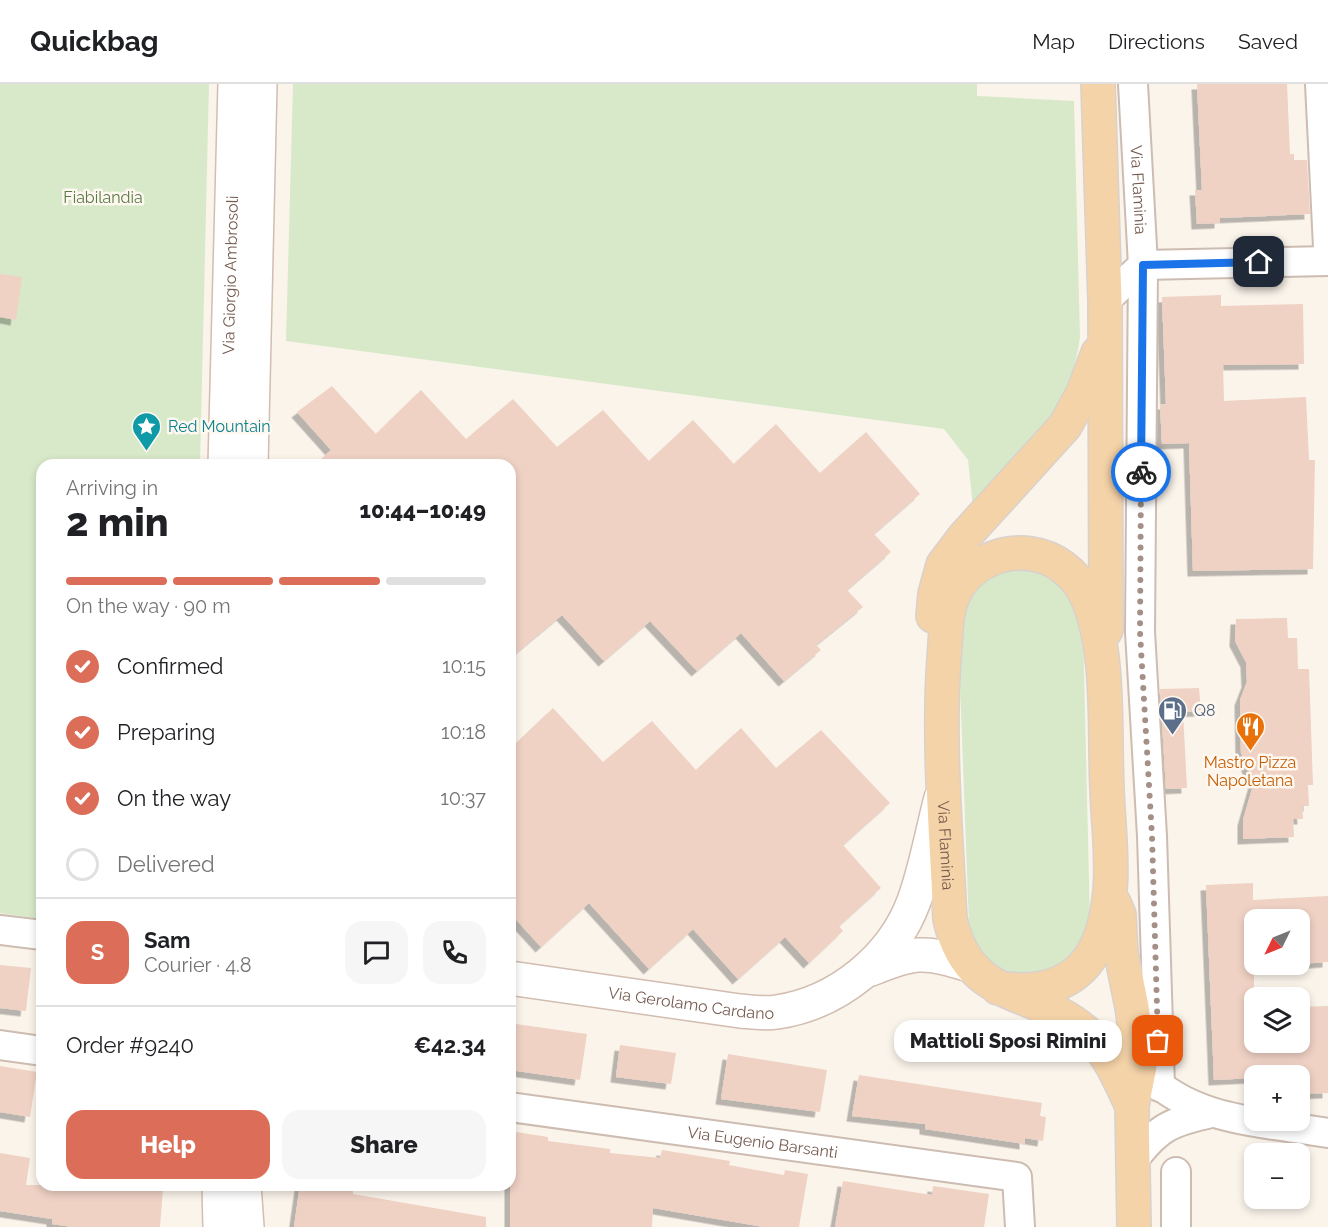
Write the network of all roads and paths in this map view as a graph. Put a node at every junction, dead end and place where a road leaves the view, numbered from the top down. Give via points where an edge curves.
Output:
1 (235, 84) edge
2 (260, 84) edge
3 (1098, 84) edge
4 (1133, 84) edge
5 (1320, 84) edge
6 (1328, 247) edge
7 (1328, 261) edge
8 (1143, 265) junction
9 (1105, 301) junction
10 (1104, 335) junction
11 (225, 459) edge
12 (251, 459) edge
13 (1101, 646) junction
14 (942, 683) junction
15 (944, 788) junction
16 (1110, 890) junction
17 (0, 930) edge
18 (36, 934) edge
19 (969, 965) junction
20 (863, 972) junction
21 (516, 979) edge
22 (998, 988) junction
23 (0, 1045) edge
24 (36, 1050) edge
25 (1153, 1071) junction
26 (1132, 1106) junction
27 (516, 1108) edge
28 (1211, 1113) junction
29 (1328, 1133) edge
30 (1132, 1161) junction
31 (1176, 1172) dead end
32 (219, 1191) edge
33 (244, 1191) edge
34 (220, 1227) edge
35 (247, 1227) edge
36 (1020, 1227) edge
37 (1134, 1227) edge
38 (1176, 1227) edge

1 - 11 main road, Via Giorgio Ambrosoli
2 - 12 main road, Via Giorgio Ambrosoli
3 - 9 main road, Via Flaminia
4 - 8 street, Via Flaminia
5 - 6 street
7 - 8 street
8 - 9 street
8 - 25 street, Via Flaminia via 1140,632 1152,836
9 - 10 main road, Via Flaminia
10 - 13 main road, Via Flaminia via 1107,627
10 - 14 main road, Via Flaminia via 1083,393 1065,426 943,565 932,621
13 - 14 main road, Via Flaminia via 1085,592 1064,568 1034,554 1002,555 973,569 953,595
13 - 16 main road, Via Flaminia
14 - 15 main road, Via Flaminia
15 - 19 main road, Via Flaminia via 950,919 960,952
15 - 20 main road, Via Gerolamo Cardano via 914,901 891,945
16 - 22 main road, Via Flaminia via 1096,947 1077,973 1048,987 1018,991
16 - 25 main road, Via Flaminia via 1119,915 1120,953 1132,1007
17 - 18 street
19 - 20 main road, Via Gerolamo Cardano via 935,954 915,955
19 - 22 main road, Via Flaminia
20 - 21 main road, Via Gerolamo Cardano via 831,994 776,1012 740,1011
22 - 26 main road, Via Flaminia via 1047,1008 1088,1034 1107,1055
23 - 24 street
25 - 26 main road, Via Flaminia
25 - 28 street
26 - 30 main road, Via Flaminia
27 - 36 street, Via Eugenio Barsanti via 1017,1177
28 - 29 street
28 - 30 street via 1175,1121 1154,1135
30 - 37 main road, Via Flaminia
31 - 38 street
32 - 34 main road
33 - 35 main road

